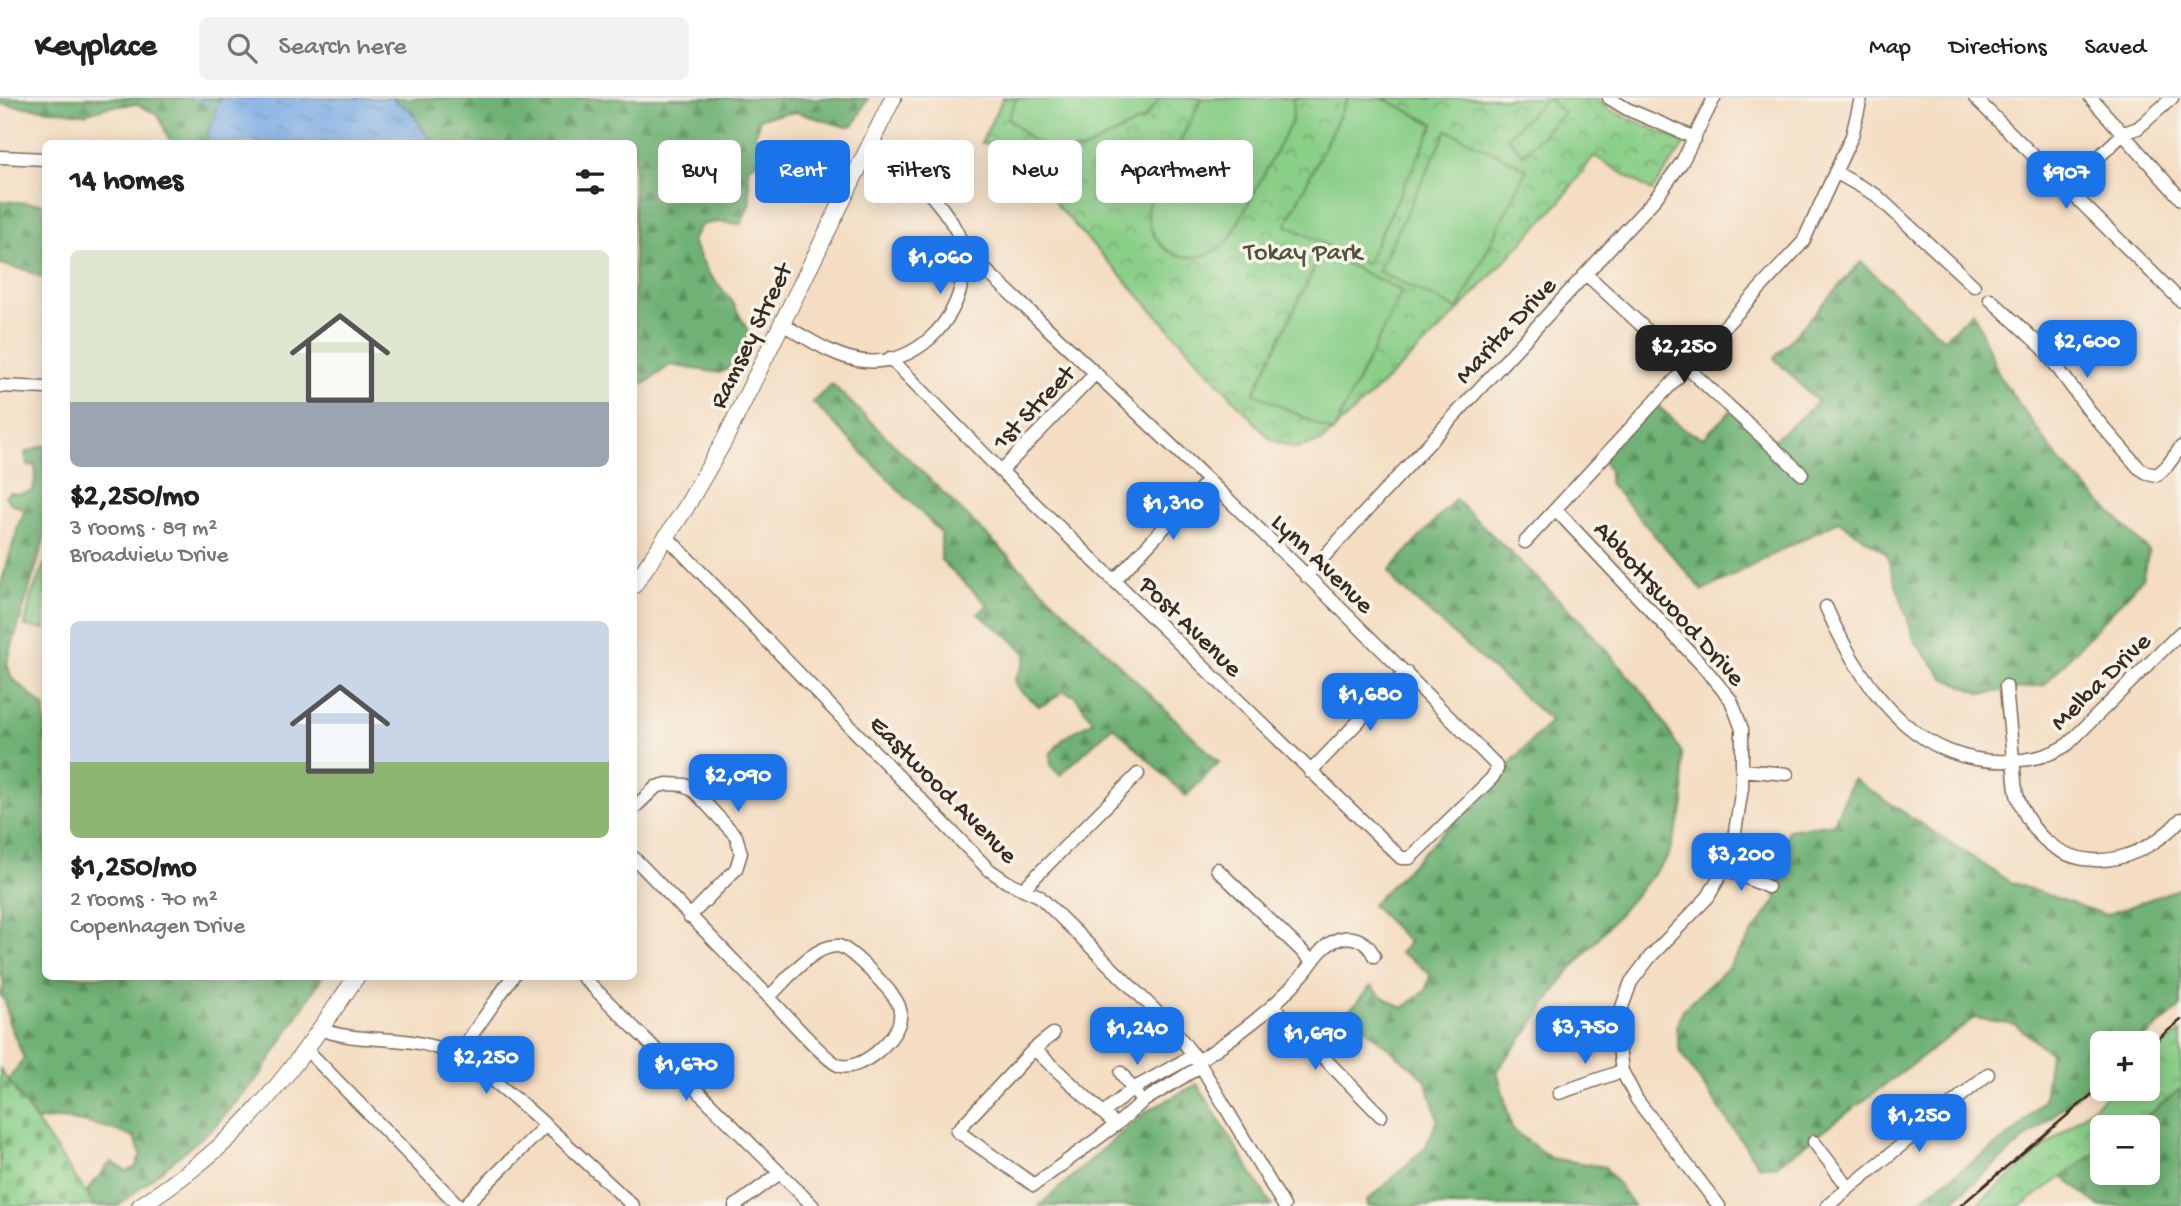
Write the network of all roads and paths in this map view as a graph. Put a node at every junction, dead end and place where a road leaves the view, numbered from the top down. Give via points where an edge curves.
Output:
1 (893, 98) edge
2 (1609, 98) edge
3 (1714, 98) edge
4 (1861, 98) edge
5 (1975, 98) edge
6 (2091, 98) edge
7 (2172, 98) edge
8 (2124, 133) junction
9 (1695, 138) junction
10 (872, 140) edge
11 (864, 156) edge
12 (0, 157) edge
13 (42, 159) edge
14 (1835, 172) junction
15 (2066, 188) junction
16 (2181, 199) edge
17 (937, 203) edge
18 (964, 250) junction
19 (1586, 274) junction
20 (1974, 286) dead end
21 (1990, 299) dead end
22 (2181, 301) edge
23 (782, 324) junction
24 (890, 358) junction
25 (1688, 366) junction
26 (1096, 373) junction
27 (0, 386) edge
28 (42, 388) edge
29 (2181, 447) edge
30 (1001, 471) junction
31 (1802, 474) dead end
32 (1208, 481) junction
33 (1556, 510) junction
34 (667, 537) junction
35 (1525, 542) dead end
36 (1306, 576) junction
37 (637, 581) edge
38 (1114, 581) junction
39 (1826, 607) dead end
40 (2181, 632) edge
41 (1406, 672) junction
42 (2006, 685) dead end
43 (2014, 761) junction
44 (1742, 770) junction
45 (1310, 772) junction
46 (1138, 774) dead end
47 (1787, 774) dead end
48 (637, 805) edge
49 (2181, 819) edge
50 (1407, 860) joint
51 (637, 861) edge
52 (1217, 869) dead end
53 (1726, 869) junction
54 (1768, 887) dead end
55 (1024, 888) junction
56 (689, 917) junction
57 (1374, 956) dead end
58 (1312, 961) junction
59 (354, 980) edge
60 (510, 980) edge
61 (586, 980) edge
62 (769, 998) junction
63 (1273, 1006) junction
64 (320, 1029) junction
65 (1053, 1034) dead end
66 (306, 1049) junction
67 (1034, 1049) junction
68 (457, 1056) junction
69 (1198, 1061) junction
70 (1622, 1071) junction
71 (1121, 1073) dead end
72 (1988, 1074) dead end
73 (1133, 1089) junction
74 (1559, 1093) dead end
75 (1142, 1102) junction
76 (1103, 1113) junction
77 (1381, 1116) dead end
78 (546, 1125) junction
79 (1116, 1125) junction
80 (1814, 1142) dead end
81 (780, 1173) junction
82 (1849, 1188) junction
83 (140, 1206) edge
84 (462, 1206) edge
85 (633, 1206) edge
86 (736, 1206) edge
87 (813, 1206) edge
88 (1284, 1206) edge
89 (1719, 1206) edge
90 (1826, 1206) edge

1 - 10 main road, Ramsey Street
2 - 9 street
3 - 9 street, Marita Drive
4 - 14 street via 1852,135
5 - 15 street
6 - 8 street
7 - 8 street via 2138,128
8 - 15 street
8 - 16 street
9 - 19 street, Marita Drive via 1655,200
11 - 23 main road, Ramsey Street
12 - 13 street
14 - 20 street via 1876,195
14 - 25 street via 1802,242
15 - 22 street
17 - 18 street
18 - 24 street via 962,282 947,320 926,341
18 - 26 street, Lynn Avenue
19 - 25 street
19 - 36 street, Marita Drive
21 - 29 street via 2043,348 2139,468 2157,475
23 - 24 street via 842,356 865,361
23 - 34 main road, Ramsey Street via 724,441
24 - 30 street, Post Avenue
25 - 31 street
25 - 33 street
26 - 30 street, 1st Street
26 - 32 street, Lynn Avenue
27 - 28 street
30 - 38 street, Post Avenue
32 - 36 street, Lynn Avenue
32 - 38 street
33 - 35 street
33 - 44 street, Abbottswood Drive via 1731,700 1742,729
34 - 37 main road, Ramsey Street
34 - 55 street, Eastwood Avenue via 988,869 1007,883
36 - 41 street, Lynn Avenue
38 - 45 street, Post Avenue
39 - 43 street, Melba Drive via 1865,681 1902,721 1927,741 1962,757
40 - 43 street, Melba Drive via 2078,737 2048,756
41 - 45 street
41 - 50 street, Lynn Avenue via 1497,766 1492,778
42 - 43 street
43 - 49 street via 2017,796 2031,823 2052,845 2078,858 2107,860 2136,854
44 - 47 street
44 - 53 street, Abbottswood Drive via 1735,842
45 - 50 street, Post Avenue via 1397,856
46 - 55 street
48 - 56 street via 656,787 679,784 695,792 736,836 741,853 736,869
51 - 56 street
52 - 58 street
53 - 54 street
53 - 70 street, Abbottswood Drive via 1708,897 1631,982 1619,1029
55 - 69 street, Eastwood Avenue via 1039,896 1170,1025
56 - 62 street
57 - 58 street via 1364,942 1348,937 1331,943
58 - 63 street
59 - 64 main road
60 - 68 street
61 - 81 street
62 - 62 street via 841,1066 864,1063 900,1023 893,996 850,951 839,946 817,951
63 - 69 street
63 - 77 street
64 - 66 main road
64 - 68 street via 348,1037 407,1040
65 - 67 street
66 - 83 main road via 240,1127
66 - 84 street
67 - 76 street
67 - 79 street via 957,1131 1034,1185
68 - 78 street
69 - 73 street
69 - 75 street
69 - 88 street, Eastwood Avenue
70 - 74 street
70 - 89 street, Abbottswood Drive via 1637,1100
71 - 73 street
72 - 82 street
73 - 75 street
73 - 76 street
75 - 79 street
76 - 79 street
78 - 84 street
78 - 85 street
80 - 82 street
81 - 86 street
81 - 87 street
82 - 90 street

